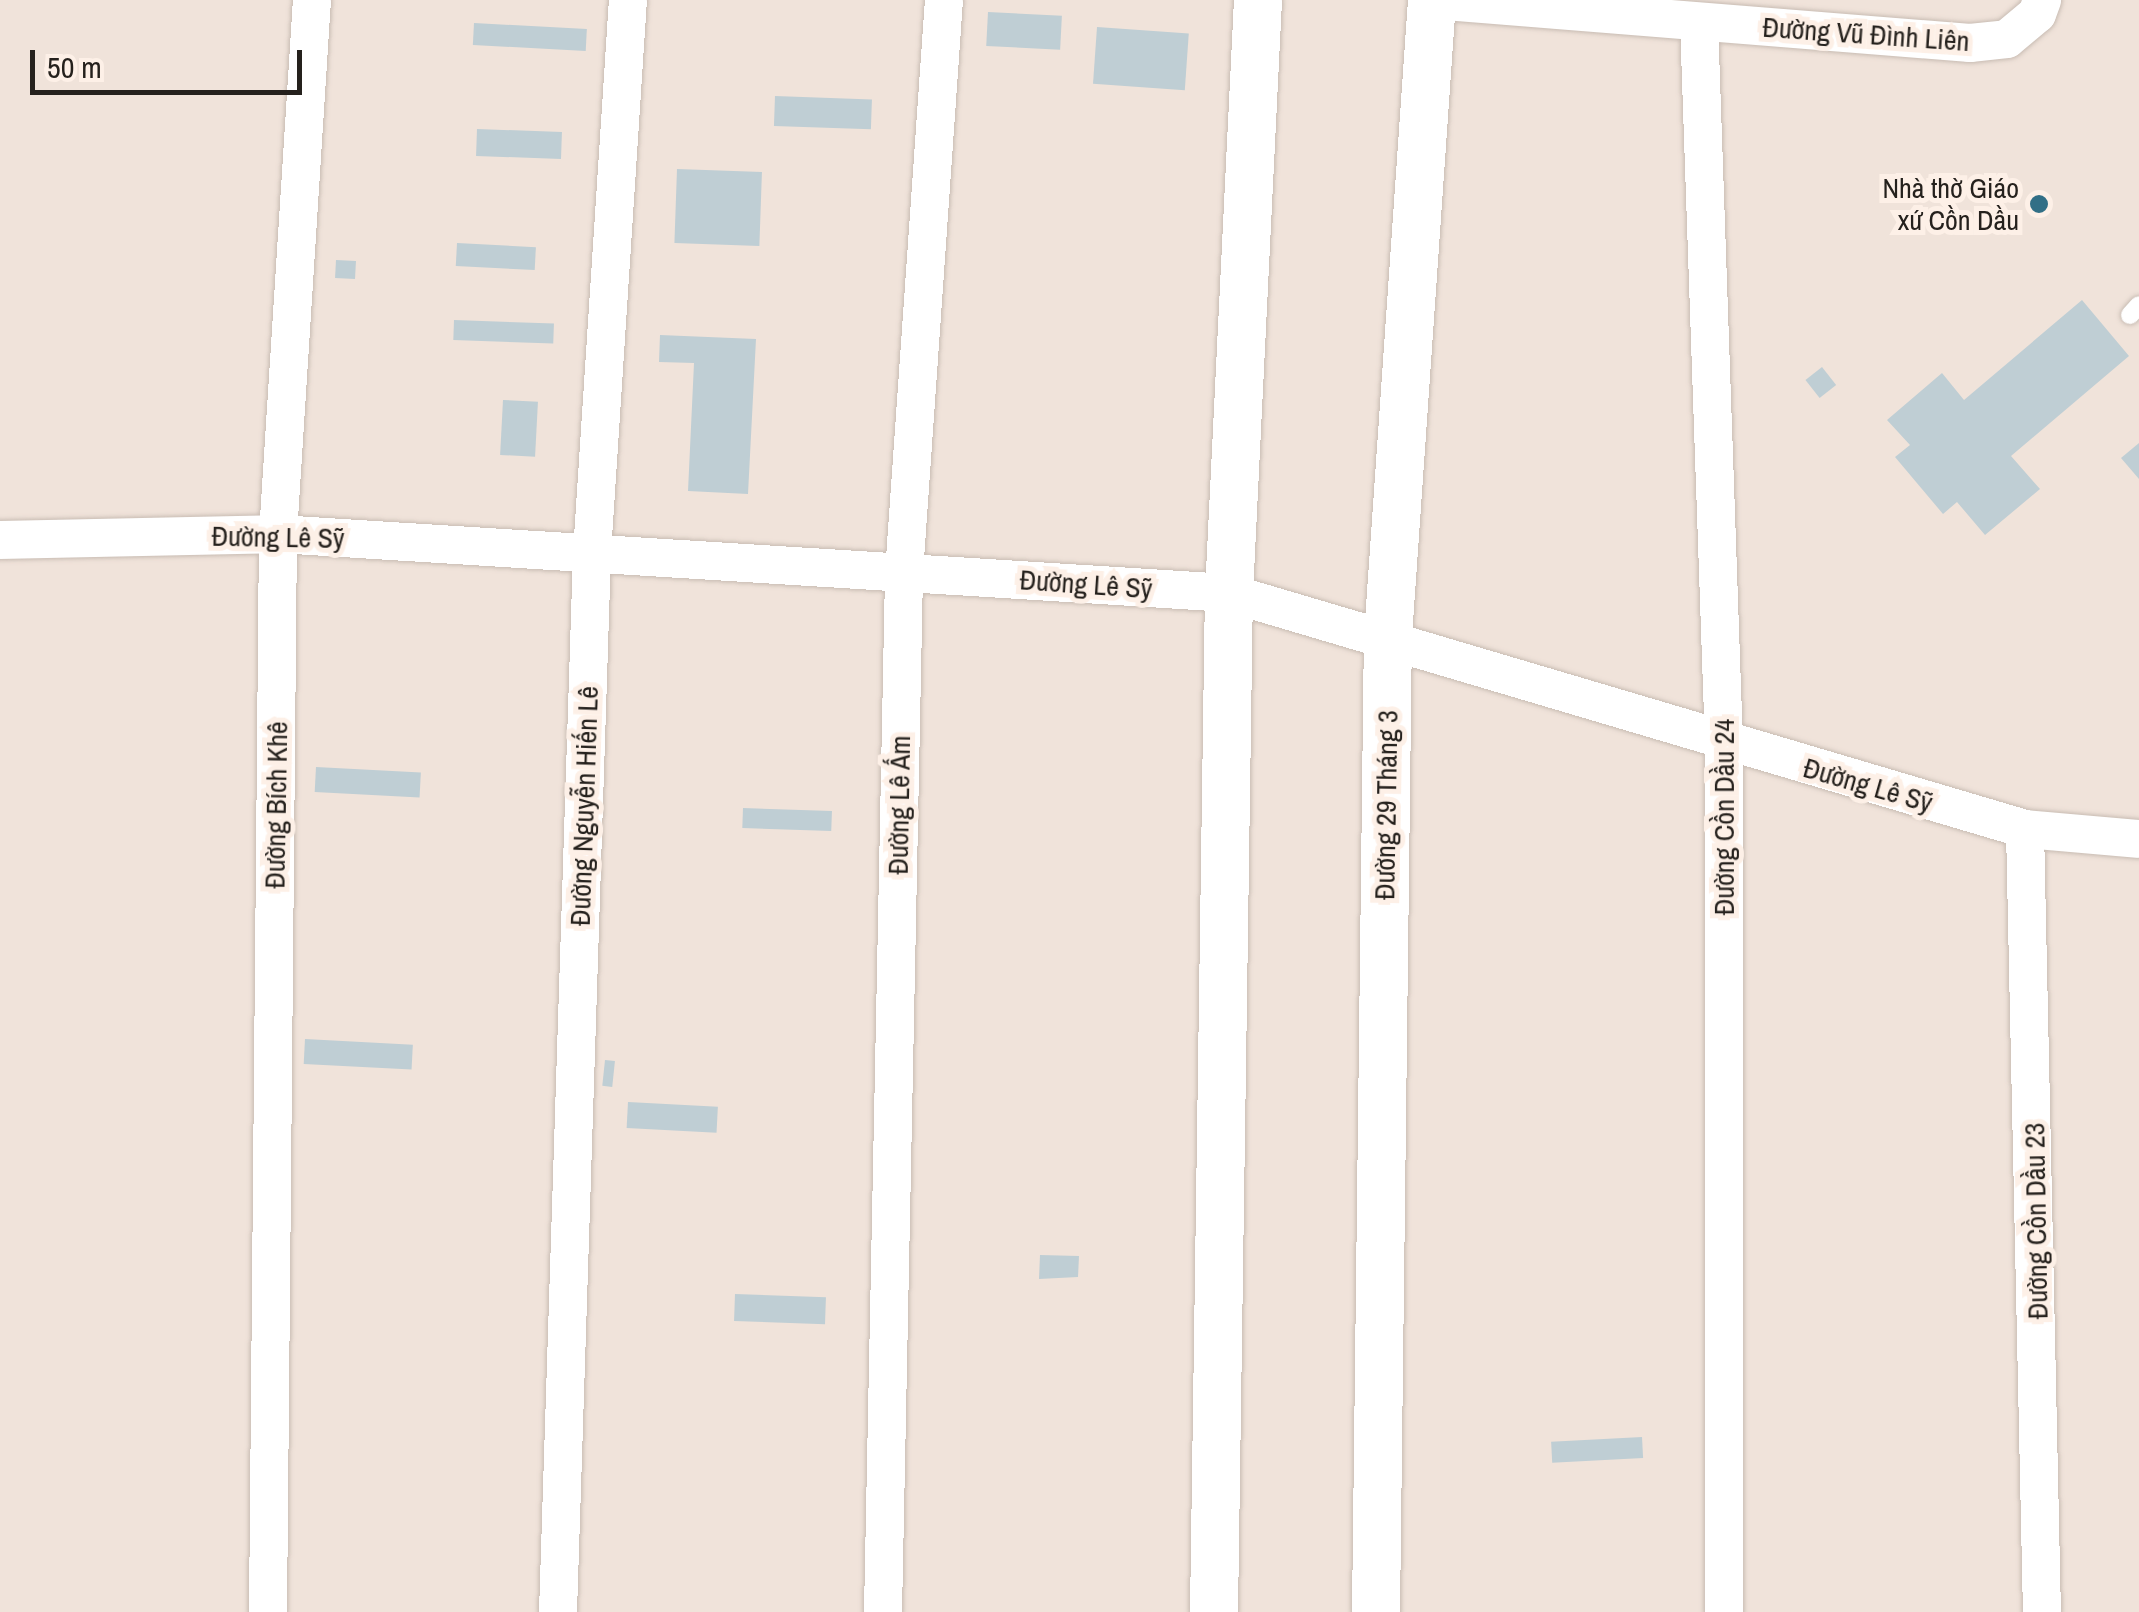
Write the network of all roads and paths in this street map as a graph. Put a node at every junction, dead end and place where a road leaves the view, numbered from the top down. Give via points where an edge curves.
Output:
1 (312, 0) edge
2 (628, 0) edge
3 (944, 0) edge
4 (1258, 0) edge
5 (1432, 0) edge
6 (2042, 0) edge
7 (1720, 15) edge
8 (278, 534) junction
9 (0, 540) edge
10 (592, 554) junction
11 (904, 573) junction
12 (1229, 593) junction
13 (1388, 636) junction
14 (1724, 744) junction
15 (2025, 830) junction
16 (2139, 840) edge
17 (268, 1612) edge
18 (558, 1612) edge
19 (883, 1612) edge
20 (1214, 1612) edge
21 (1376, 1612) edge
22 (1724, 1612) edge
23 (2042, 1612) edge

1 - 8 street, Đường Bích Khê
2 - 10 street, Đường Nguyễn Hiến Lê
3 - 11 street, Đường Lê Ấm
4 - 12 street
5 - 7 street, Đường Vũ Đình Liên
5 - 13 street, Đường 29 Tháng 3
6 - 7 street, Đường Vũ Đình Liên via 2037,14 2007,39 1970,44
7 - 14 street, Đường Cồn Dầu 24
8 - 9 street, Đường Lê Sỹ
8 - 10 street, Đường Lê Sỹ
8 - 17 street, Đường Bích Khê
10 - 11 street, Đường Lê Sỹ
10 - 18 street, Đường Nguyễn Hiến Lê
11 - 12 street, Đường Lê Sỹ
11 - 19 street, Đường Lê Ấm
12 - 13 street, Đường Lê Sỹ
12 - 20 street
13 - 14 street, Đường Lê Sỹ
13 - 21 street, Đường 29 Tháng 3
14 - 15 street, Đường Lê Sỹ
14 - 22 street, Đường Cồn Dầu 24
15 - 16 street, Đường Lê Sỹ
15 - 23 street, Đường Cồn Dầu 23

